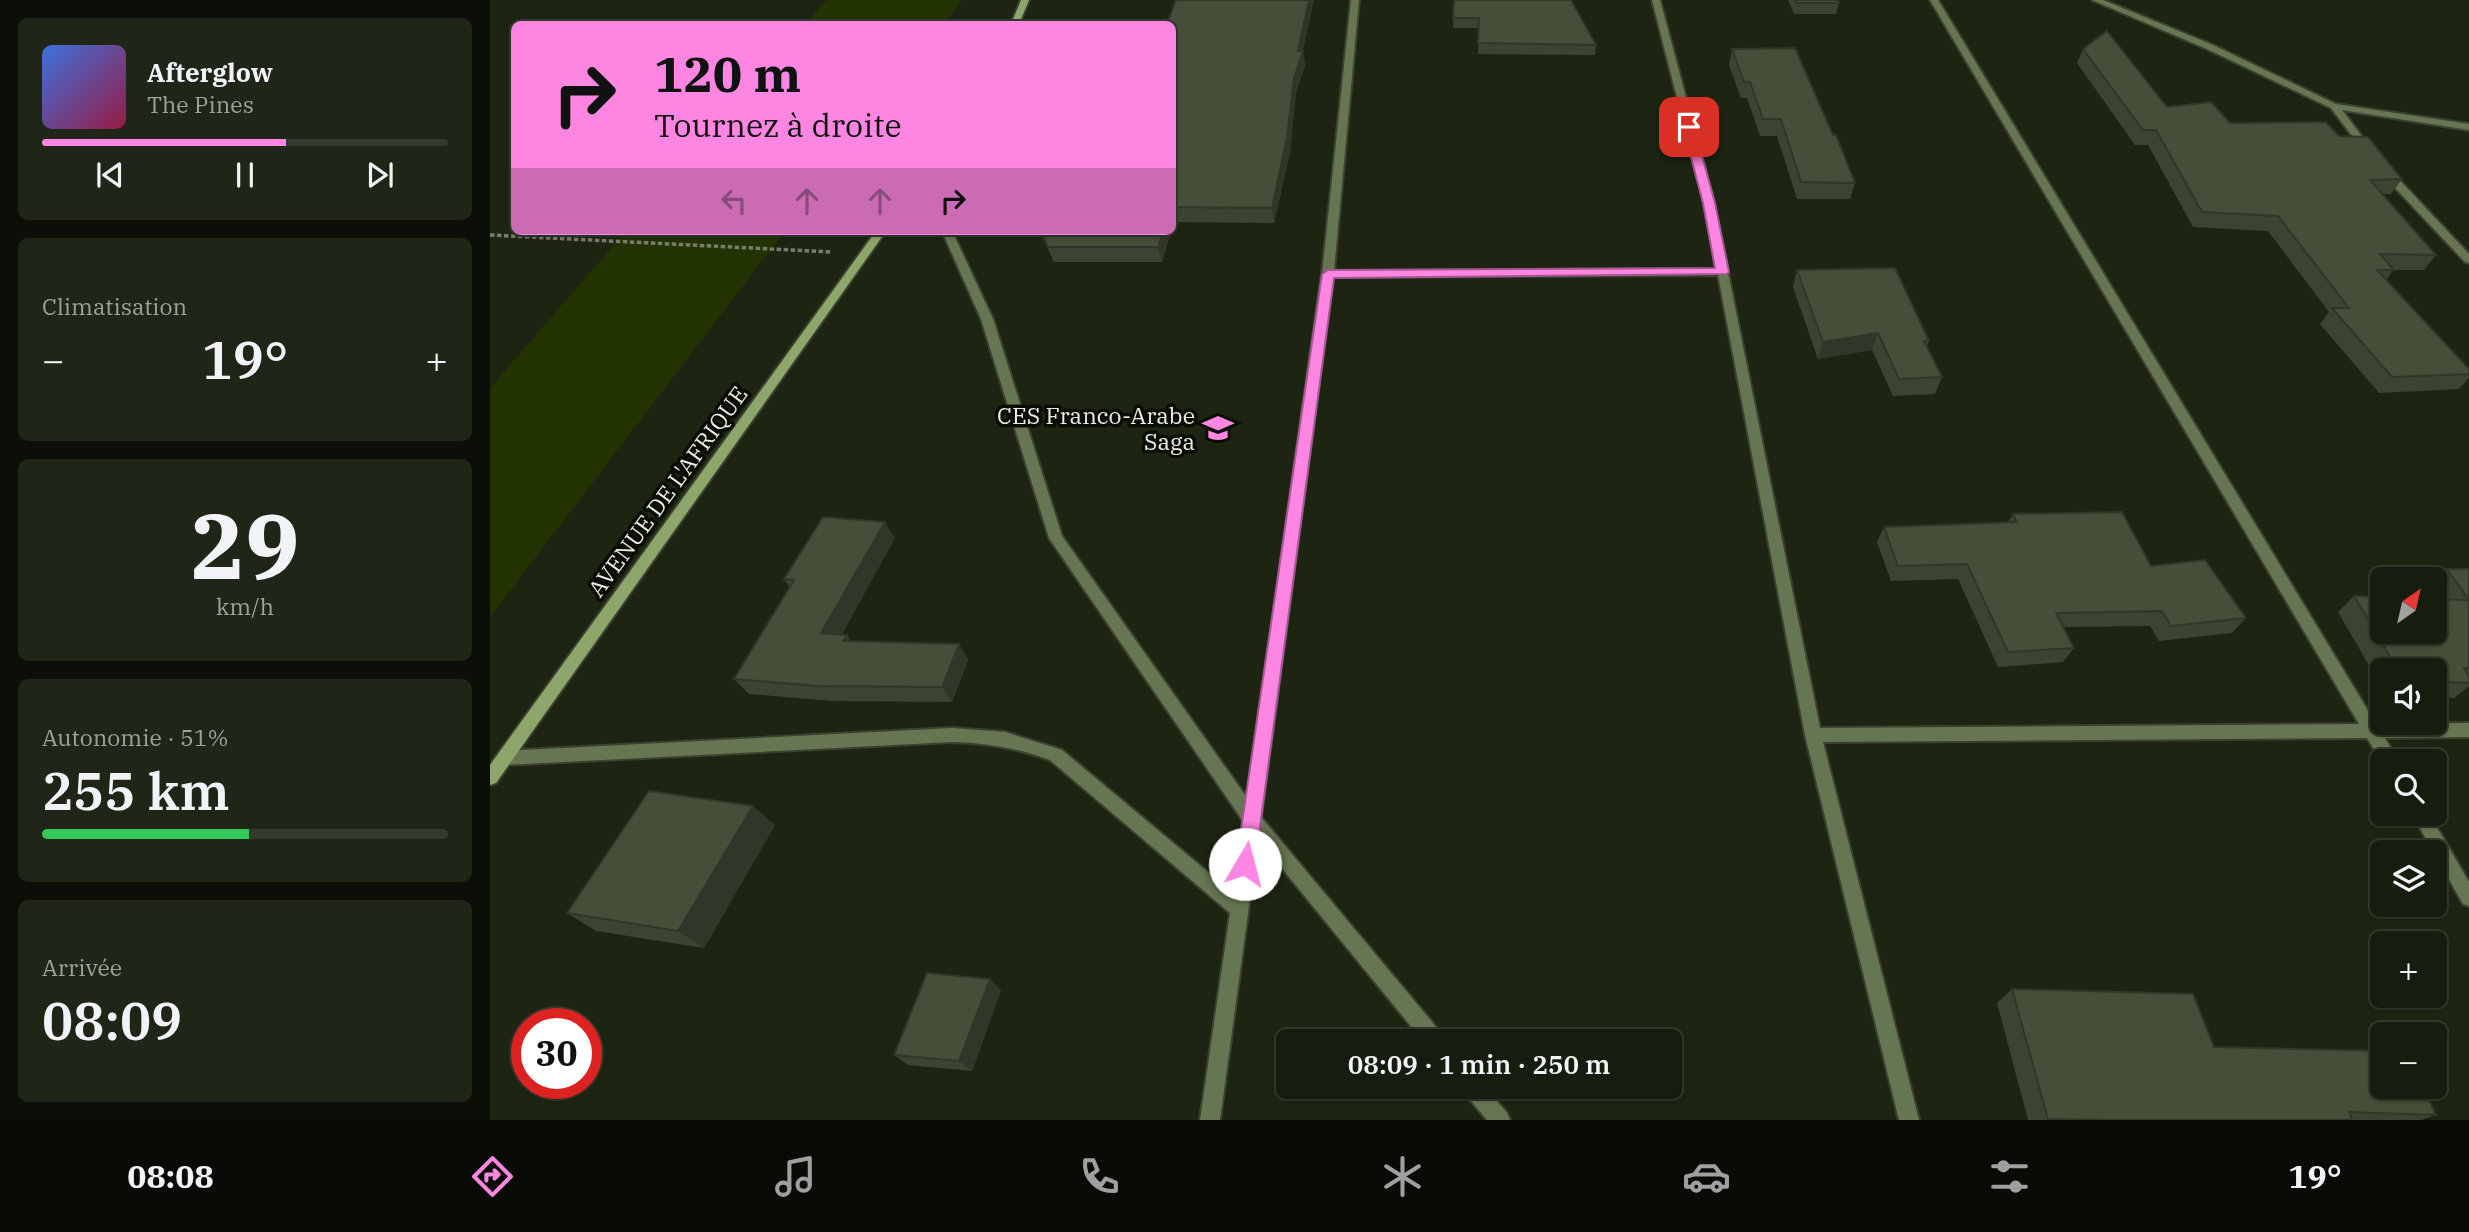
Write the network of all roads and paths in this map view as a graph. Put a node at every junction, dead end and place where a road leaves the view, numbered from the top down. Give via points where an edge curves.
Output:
1 (1025, 0) edge
2 (1355, 0) edge
3 (1656, 0) edge
4 (1934, 0) edge
5 (2096, 0) edge
6 (1016, 21) edge
7 (2334, 106) junction
8 (2469, 127) edge
9 (878, 235) edge
10 (949, 235) edge
11 (490, 236) edge
12 (864, 254) junction
13 (2469, 260) edge
14 (1722, 272) junction
15 (1328, 274) junction
16 (2370, 727) edge
17 (2370, 729) edge
18 (2447, 730) edge
19 (2469, 730) edge
20 (1813, 735) junction
21 (505, 758) junction
22 (490, 778) edge
23 (1252, 819) junction
24 (2427, 826) edge
25 (2469, 898) edge
26 (1239, 909) junction
27 (1425, 1029) edge
28 (1482, 1099) edge
29 (1210, 1120) edge
30 (1500, 1120) edge
31 (1909, 1120) edge

1 - 6 main road
2 - 15 street
3 - 14 street via 1709,203
4 - 16 street
5 - 7 street
7 - 8 street
7 - 13 street via 2390,177
9 - 12 main road, AVENUE DE L'AFRIQUE
10 - 23 street via 987,319 1056,538
11 - 12 path
12 - 21 main road, AVENUE DE L'AFRIQUE
14 - 15 street
14 - 20 street
15 - 23 street
17 - 20 street
18 - 19 street
20 - 31 street
21 - 22 main road, AVENUE DE L'AFRIQUE
21 - 26 street via 952,735 1023,741 1056,755
23 - 26 street
23 - 27 street
24 - 25 street
26 - 29 street
28 - 30 street

